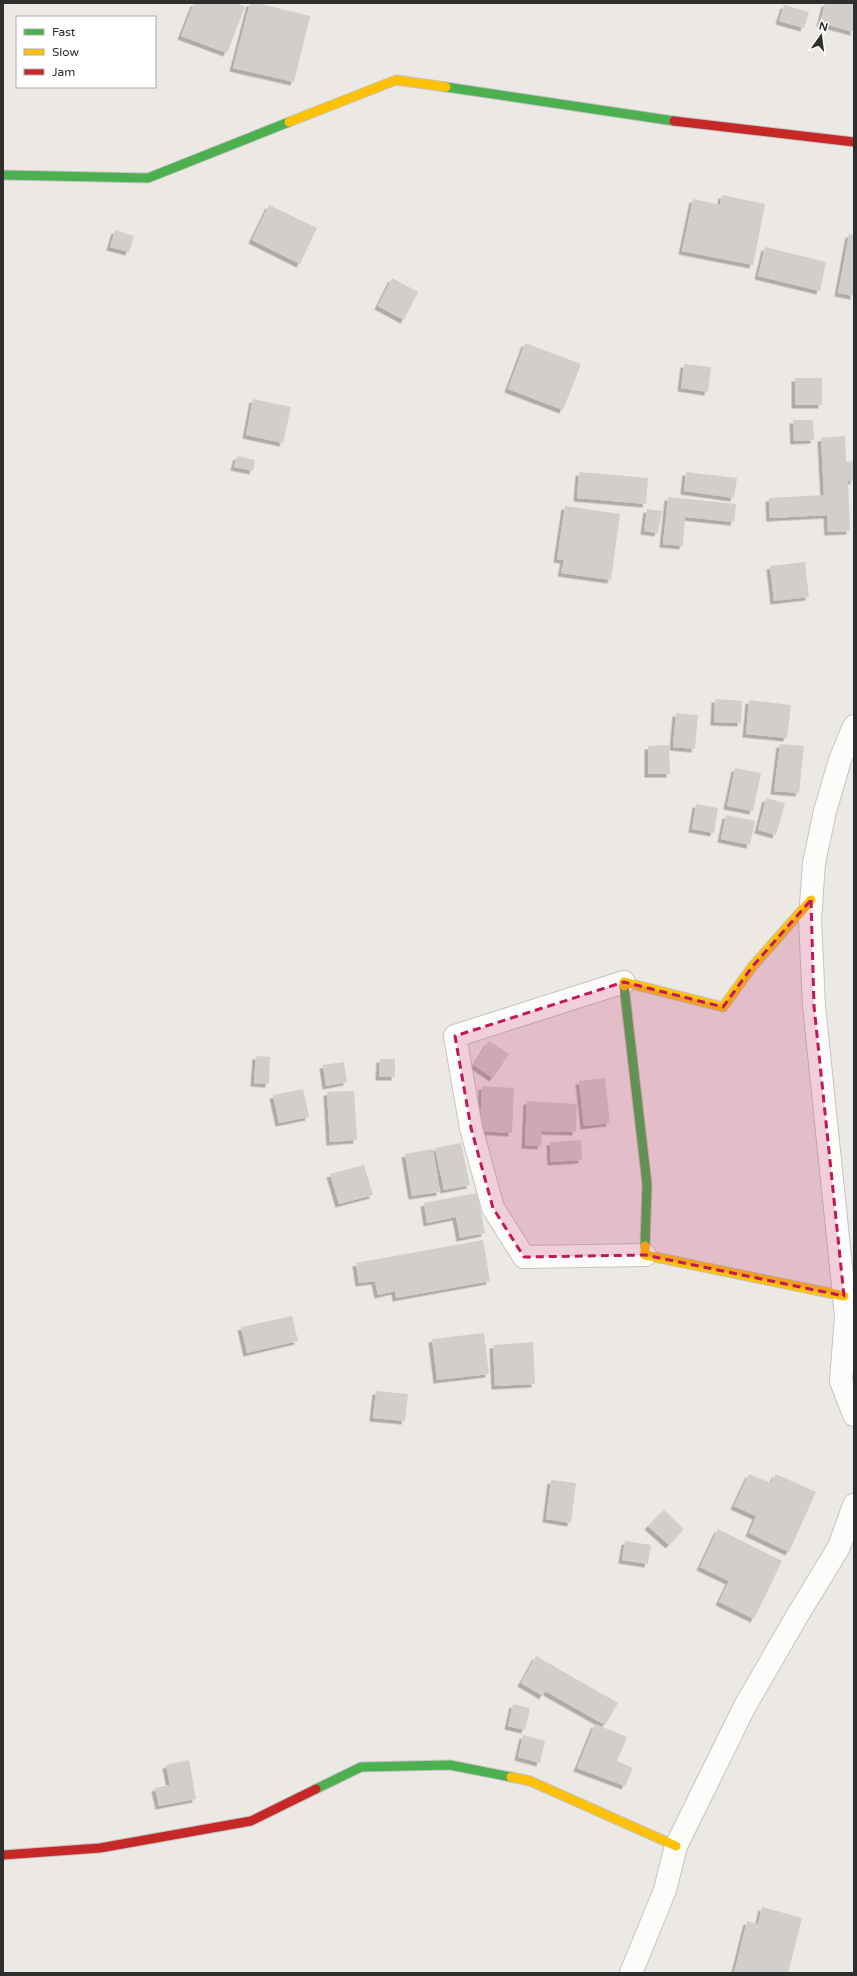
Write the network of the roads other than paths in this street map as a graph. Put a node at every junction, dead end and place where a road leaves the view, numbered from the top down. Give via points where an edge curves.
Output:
1 (854, 142) edge
2 (3, 175) edge
3 (854, 726) edge
4 (811, 900) junction
5 (624, 982) junction
6 (645, 1255) junction
7 (844, 1296) junction
8 (847, 1380) edge
9 (854, 1415) edge
10 (854, 1505) edge
11 (676, 1846) junction
12 (3, 1855) edge
13 (631, 1973) edge

1 - 2 street via 672,121 396,80 148,178
3 - 4 street via 840,760 825,811 814,863
4 - 5 street via 752,967 723,1008
4 - 7 street via 814,1006
5 - 6 street via 647,1184
5 - 6 street via 455,1036 471,1128 493,1208 524,1257
6 - 7 street
7 - 8 street
8 - 9 street
10 - 11 street via 839,1547 745,1706
11 - 12 street via 530,1781 450,1765 361,1768 251,1821 100,1848
11 - 13 street via 665,1890

